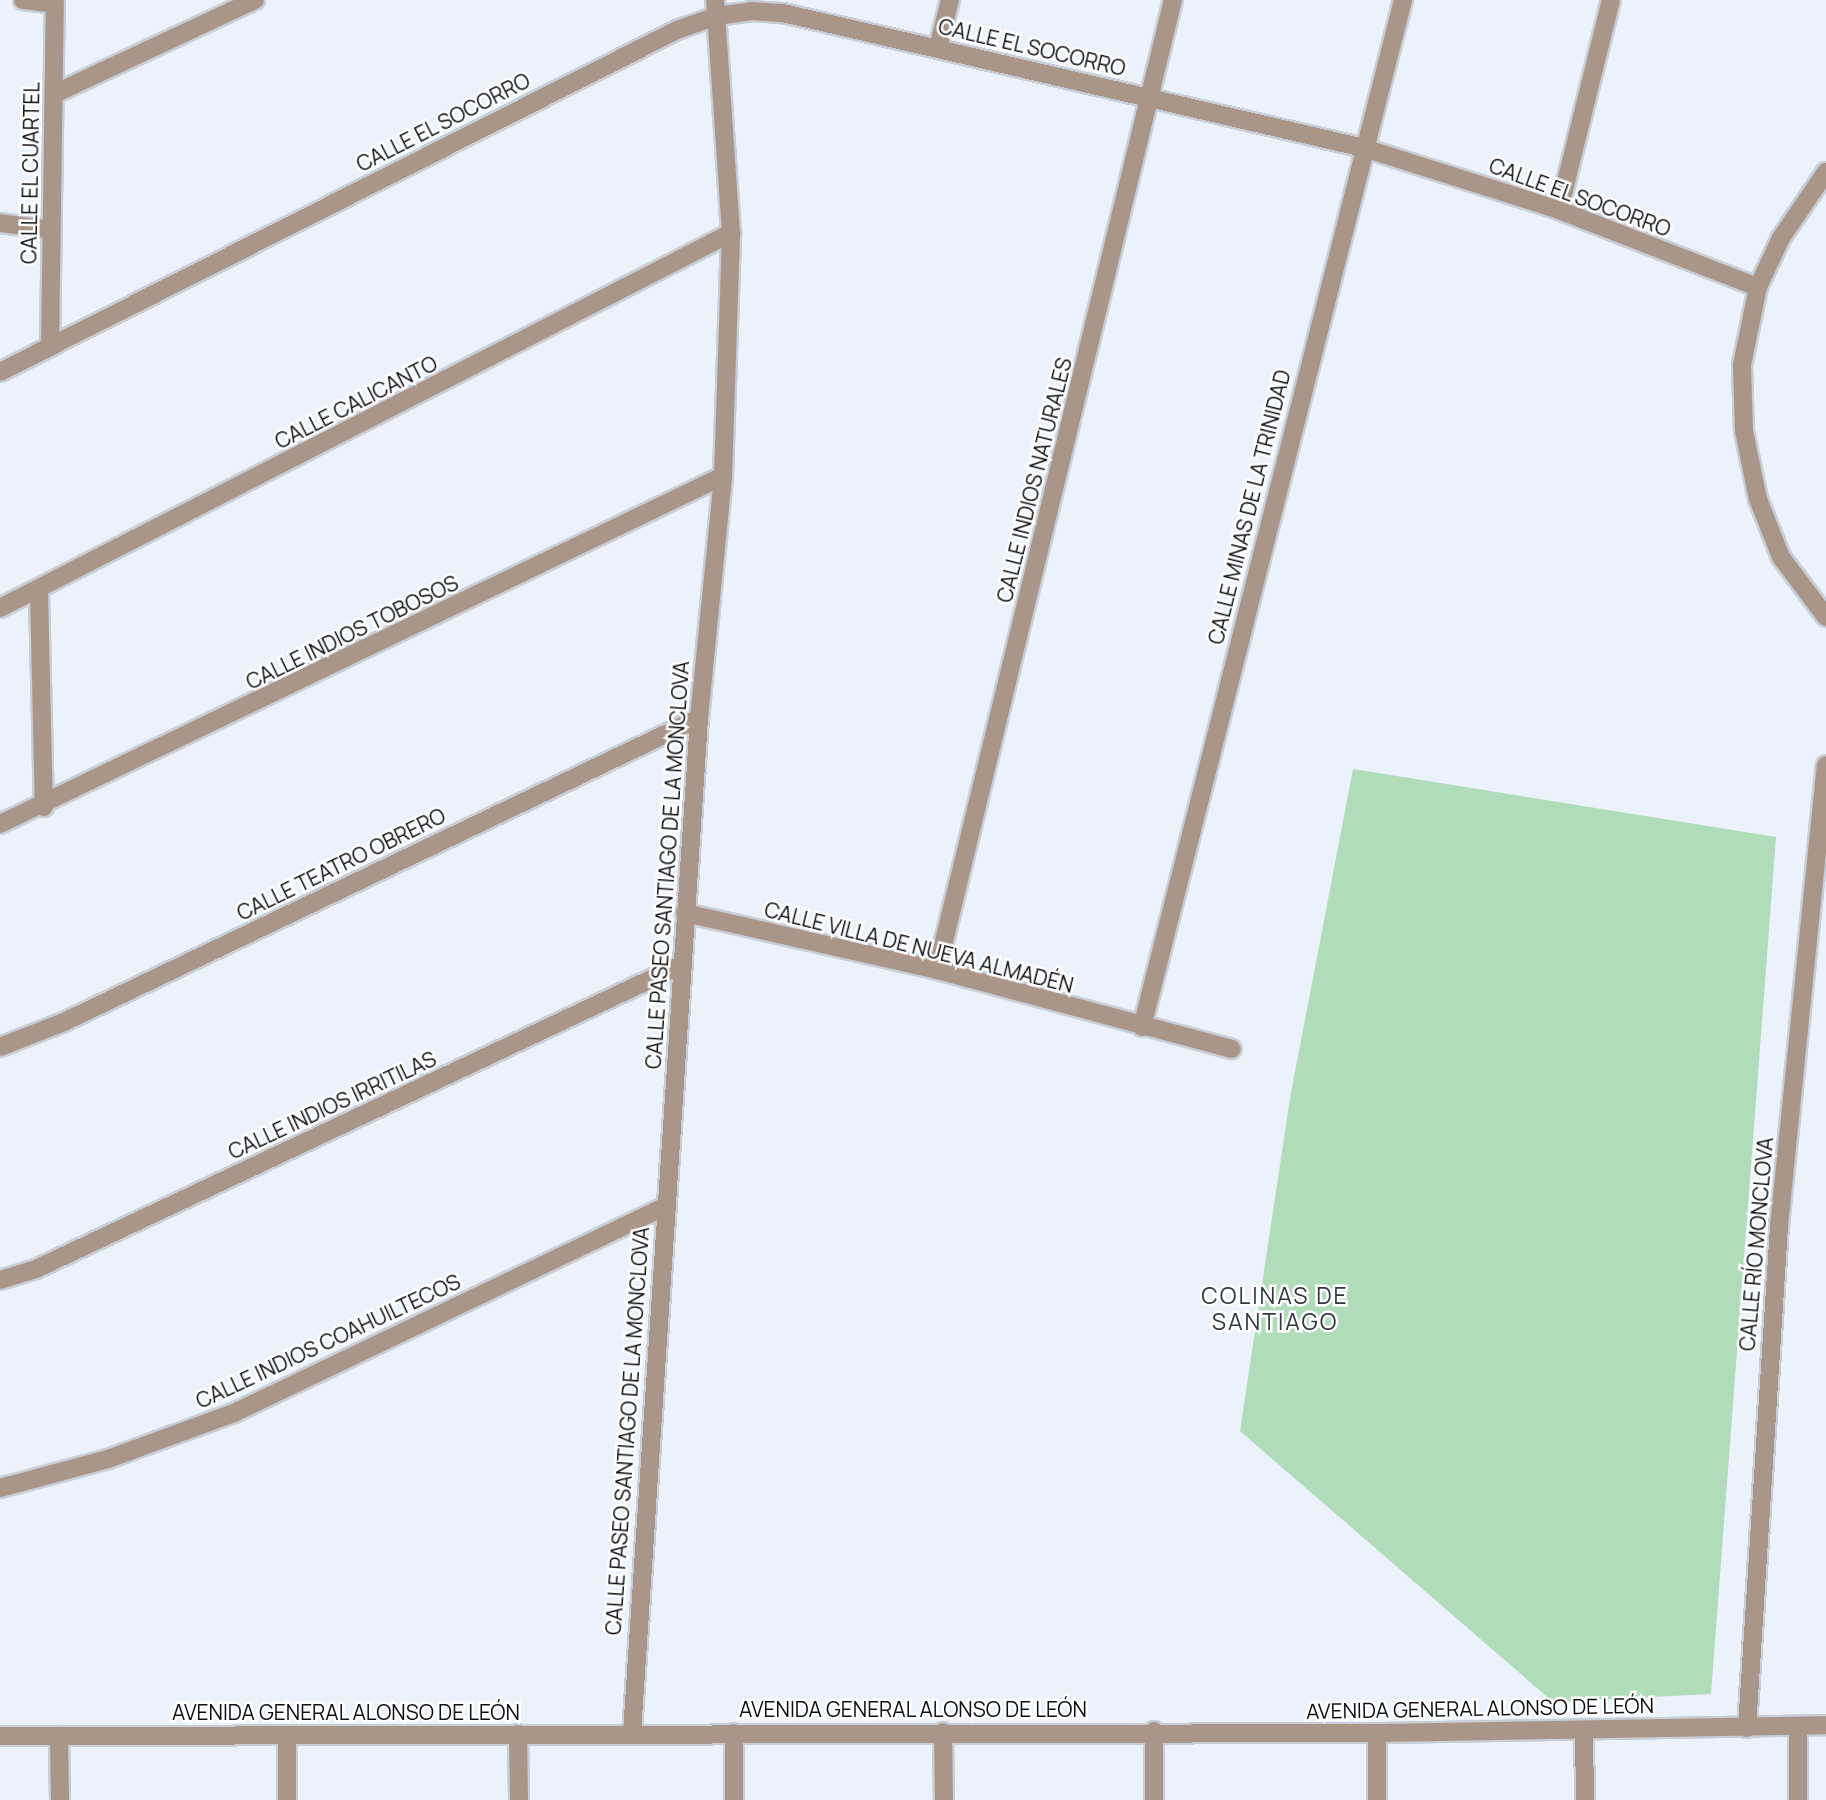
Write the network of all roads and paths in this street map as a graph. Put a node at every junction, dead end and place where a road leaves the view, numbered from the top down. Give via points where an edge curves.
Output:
1 (23, 0) edge
2 (255, 0) edge
3 (950, 0) edge
4 (1172, 0) edge
5 (1403, 0) edge
6 (1611, 0) edge
7 (55, 2) edge
8 (716, 8) edge
9 (938, 48) junction
10 (54, 94) junction
11 (1149, 97) junction
12 (1364, 148) junction
13 (1826, 172) edge
14 (1559, 210) junction
15 (0, 223) edge
16 (52, 230) junction
17 (731, 233) junction
18 (1758, 286) junction
19 (50, 347) junction
20 (0, 372) edge
21 (723, 476) junction
22 (39, 592) junction
23 (0, 608) edge
24 (1826, 618) edge
25 (699, 718) junction
26 (1826, 765) edge
27 (44, 807) junction
28 (0, 824) edge
29 (685, 913) junction
30 (681, 965) junction
31 (937, 970) junction
32 (1142, 1027) junction
33 (0, 1047) edge
34 (1232, 1049) dead end
35 (664, 1207) junction
36 (0, 1280) edge
37 (0, 1488) edge
38 (1826, 1726) edge
39 (1798, 1727) junction
40 (1747, 1728) junction
41 (1584, 1730) junction
42 (1153, 1731) junction
43 (734, 1732) junction
44 (943, 1732) junction
45 (632, 1733) junction
46 (517, 1734) junction
47 (1377, 1734) junction
48 (287, 1735) junction
49 (0, 1736) edge
50 (59, 1736) junction
51 (60, 1800) edge
52 (287, 1800) edge
53 (519, 1800) edge
54 (734, 1800) edge
55 (944, 1800) edge
56 (1154, 1800) edge
57 (1377, 1800) edge
58 (1585, 1800) edge
59 (1798, 1800) edge

1 - 7 street
2 - 10 street
3 - 9 street
4 - 11 street, CALLE INDIOS NATURALES
5 - 12 street, CALLE MINAS DE LA TRINIDAD
6 - 14 street
7 - 10 street, CALLE EL CUARTEL
8 - 9 street, CALLE EL SOCORRO via 783,13
8 - 17 street, CALLE PASEO SANTIAGO DE LA MONCLOVA
8 - 19 street, CALLE EL SOCORRO
9 - 11 street, CALLE EL SOCORRO
10 - 16 street, CALLE EL CUARTEL
11 - 12 street, CALLE EL SOCORRO
11 - 31 street, CALLE INDIOS NATURALES
12 - 14 street, CALLE EL SOCORRO
12 - 32 street, CALLE MINAS DE LA TRINIDAD
13 - 18 street via 1781,238
14 - 18 street, CALLE EL SOCORRO
15 - 16 street
16 - 19 street, CALLE EL CUARTEL
17 - 21 street, CALLE PASEO SANTIAGO DE LA MONCLOVA
17 - 22 street, CALLE CALICANTO
18 - 24 street via 1742,365 1744,430 1758,499 1781,557
19 - 20 street, CALLE EL SOCORRO
21 - 25 street, CALLE PASEO SANTIAGO DE LA MONCLOVA
21 - 27 street, CALLE INDIOS TOBOSOS
22 - 23 street, CALLE CALICANTO
22 - 27 street
25 - 29 street, CALLE PASEO SANTIAGO DE LA MONCLOVA
25 - 33 street, CALLE TEATRO OBRERO via 64,1022
26 - 40 street, CALLE RÍO MONCLOVA via 1779,1226
27 - 28 street, CALLE INDIOS TOBOSOS
29 - 30 street, CALLE PASEO SANTIAGO DE LA MONCLOVA
29 - 31 street, CALLE VILLA DE NUEVA ALMADÉN
30 - 35 street, CALLE PASEO SANTIAGO DE LA MONCLOVA
30 - 36 street, CALLE INDIOS IRRITILAS via 36,1269
31 - 32 street, CALLE VILLA DE NUEVA ALMADÉN
32 - 34 street, CALLE VILLA DE NUEVA ALMADÉN
35 - 37 street, CALLE INDIOS COAHUILTECOS via 234,1413 108,1459
35 - 45 street, CALLE PASEO SANTIAGO DE LA MONCLOVA
38 - 39 street, AVENIDA GENERAL ALONSO DE LEÓN
39 - 40 street, AVENIDA GENERAL ALONSO DE LEÓN
39 - 59 street
40 - 41 street, AVENIDA GENERAL ALONSO DE LEÓN
41 - 47 street, AVENIDA GENERAL ALONSO DE LEÓN
41 - 58 street
42 - 44 street, AVENIDA GENERAL ALONSO DE LEÓN
42 - 47 street, AVENIDA GENERAL ALONSO DE LEÓN
42 - 56 street
43 - 44 street, AVENIDA GENERAL ALONSO DE LEÓN
43 - 45 street, AVENIDA GENERAL ALONSO DE LEÓN
43 - 54 street
44 - 55 street
45 - 46 street, AVENIDA GENERAL ALONSO DE LEÓN
46 - 48 street, AVENIDA GENERAL ALONSO DE LEÓN
46 - 53 street
47 - 57 street
48 - 50 street, AVENIDA GENERAL ALONSO DE LEÓN
48 - 52 street
49 - 50 street, AVENIDA GENERAL ALONSO DE LEÓN
50 - 51 street

